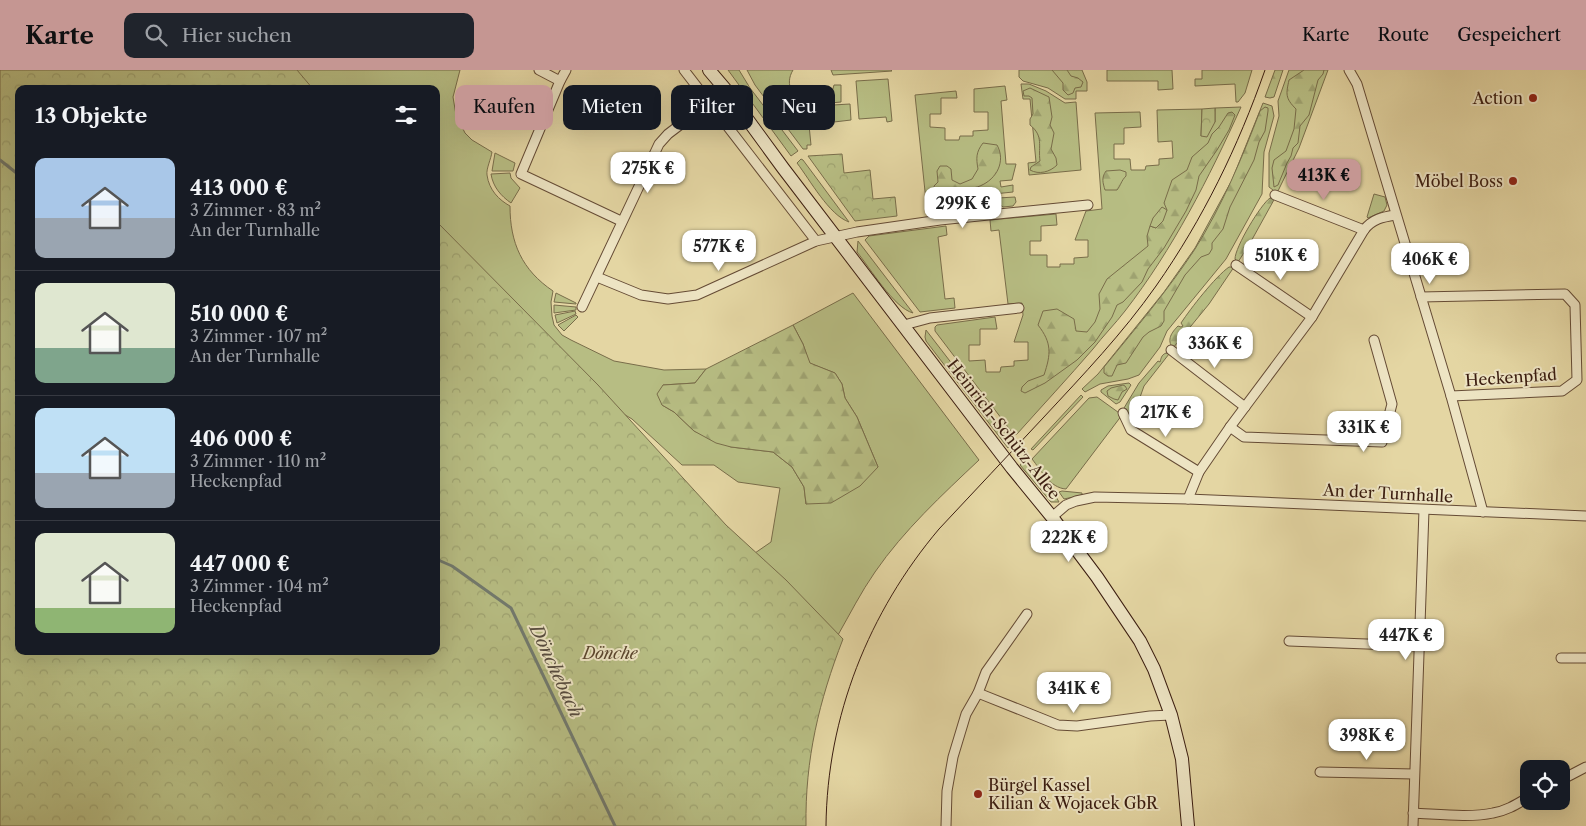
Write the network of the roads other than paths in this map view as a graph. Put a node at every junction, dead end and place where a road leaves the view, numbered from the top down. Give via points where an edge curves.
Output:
1 (539, 70) edge
2 (566, 70) edge
3 (684, 70) edge
4 (708, 70) edge
5 (719, 70) edge
6 (1349, 70) edge
7 (560, 81) junction
8 (695, 85) edge
9 (722, 85) edge
10 (724, 85) edge
11 (753, 127) edge
12 (673, 130) edge
13 (730, 130) edge
14 (1276, 195) dead end
15 (1088, 205) dead end
16 (1395, 215) junction
17 (621, 222) junction
18 (1364, 230) junction
19 (836, 236) junction
20 (816, 241) junction
21 (1236, 265) dead end
22 (597, 277) junction
23 (1421, 298) junction
24 (582, 307) dead end
25 (1019, 308) dead end
26 (1312, 317) junction
27 (904, 325) junction
28 (1374, 340) dead end
29 (1170, 350) dead end
30 (1450, 396) junction
31 (1245, 407) junction
32 (1123, 413) dead end
33 (1230, 427) junction
34 (1198, 472) junction
35 (1188, 499) junction
36 (1424, 510) junction
37 (1483, 512) junction
38 (1586, 516) edge
39 (1052, 517) junction
40 (1027, 614) dead end
41 (1289, 641) dead end
42 (1418, 646) junction
43 (1561, 658) dead end
44 (1586, 658) edge
45 (978, 693) junction
46 (1172, 715) junction
47 (1586, 767) edge
48 (1320, 772) dead end
49 (1414, 774) junction
50 (1570, 775) edge
51 (1520, 802) edge
52 (1414, 813) junction
53 (946, 826) edge
54 (1188, 826) edge
55 (1413, 826) edge

1 - 7 street
2 - 7 street
3 - 8 street
4 - 9 main road, Heinrich-Schütz-Allee
5 - 10 main road
6 - 16 street, Heckenpfad via 1358,84
7 - 17 street via 521,174
11 - 19 main road, Heinrich-Schütz-Allee
12 - 17 street via 658,144
13 - 20 street
14 - 18 street
15 - 19 street via 940,220
16 - 18 street via 1369,223
16 - 23 street, Heckenpfad
17 - 22 street
18 - 26 street
19 - 20 street
19 - 27 main road, Heinrich-Schütz-Allee
20 - 22 street via 697,294 668,299 641,295
21 - 26 street
22 - 24 street
23 - 30 street, Heckenpfad
23 - 30 street, Heckenpfad via 1565,294 1575,306 1576,380 1562,392
25 - 27 street via 930,318
26 - 31 street
27 - 39 main road, Heinrich-Schütz-Allee
28 - 33 street via 1392,404 1382,442 1244,437
29 - 31 street
30 - 37 street, Heckenpfad
31 - 33 street
32 - 34 street via 1131,430
33 - 34 street
34 - 35 street
35 - 36 street, An der Turnhalle
35 - 39 street, An der Turnhalle via 1095,497 1071,503
36 - 37 street, An der Turnhalle
36 - 42 street
37 - 38 street, An der Turnhalle
39 - 46 main road, Heinrich-Schütz-Allee via 1140,641
40 - 45 street via 986,672
41 - 42 street
42 - 49 street
43 - 44 street
45 - 46 street via 1058,725 1077,726
45 - 53 street via 966,714 953,757 947,791
46 - 54 main road, Heinrich-Schütz-Allee via 1182,759
47 - 50 street
48 - 49 street
49 - 52 street
51 - 52 street via 1492,814
52 - 55 street

